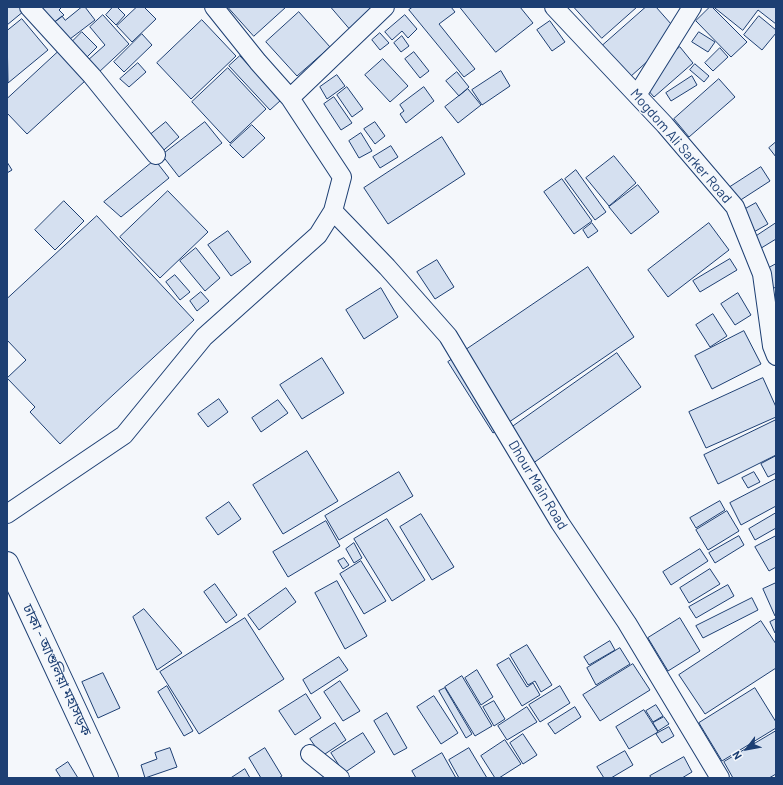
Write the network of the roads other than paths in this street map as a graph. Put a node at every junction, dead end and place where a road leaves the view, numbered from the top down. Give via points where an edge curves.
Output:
1 (29, 7) edge
2 (214, 7) edge
3 (386, 7) edge
4 (554, 7) edge
5 (692, 7) edge
6 (637, 95) junction
7 (290, 98) junction
8 (156, 155) dead end
9 (333, 210) junction
10 (776, 356) edge
11 (7, 514) edge
12 (7, 563) edge
13 (310, 754) dead end
14 (107, 778) edge
15 (340, 778) edge
16 (720, 778) edge

1 - 8 street via 92,76
2 - 7 street
3 - 7 street
4 - 6 street, Mogdom Ali Sarker Road
5 - 6 street
6 - 10 street, Mogdom Ali Sarker Road via 734,207 762,274 772,346
7 - 9 street via 342,177
9 - 11 street via 318,235 204,337 124,435
9 - 16 street, Dhour Main Road via 448,336 560,523 627,623
12 - 14 highway, ঢাকা - আশুলিয়া মহাসড়ক
13 - 15 street

